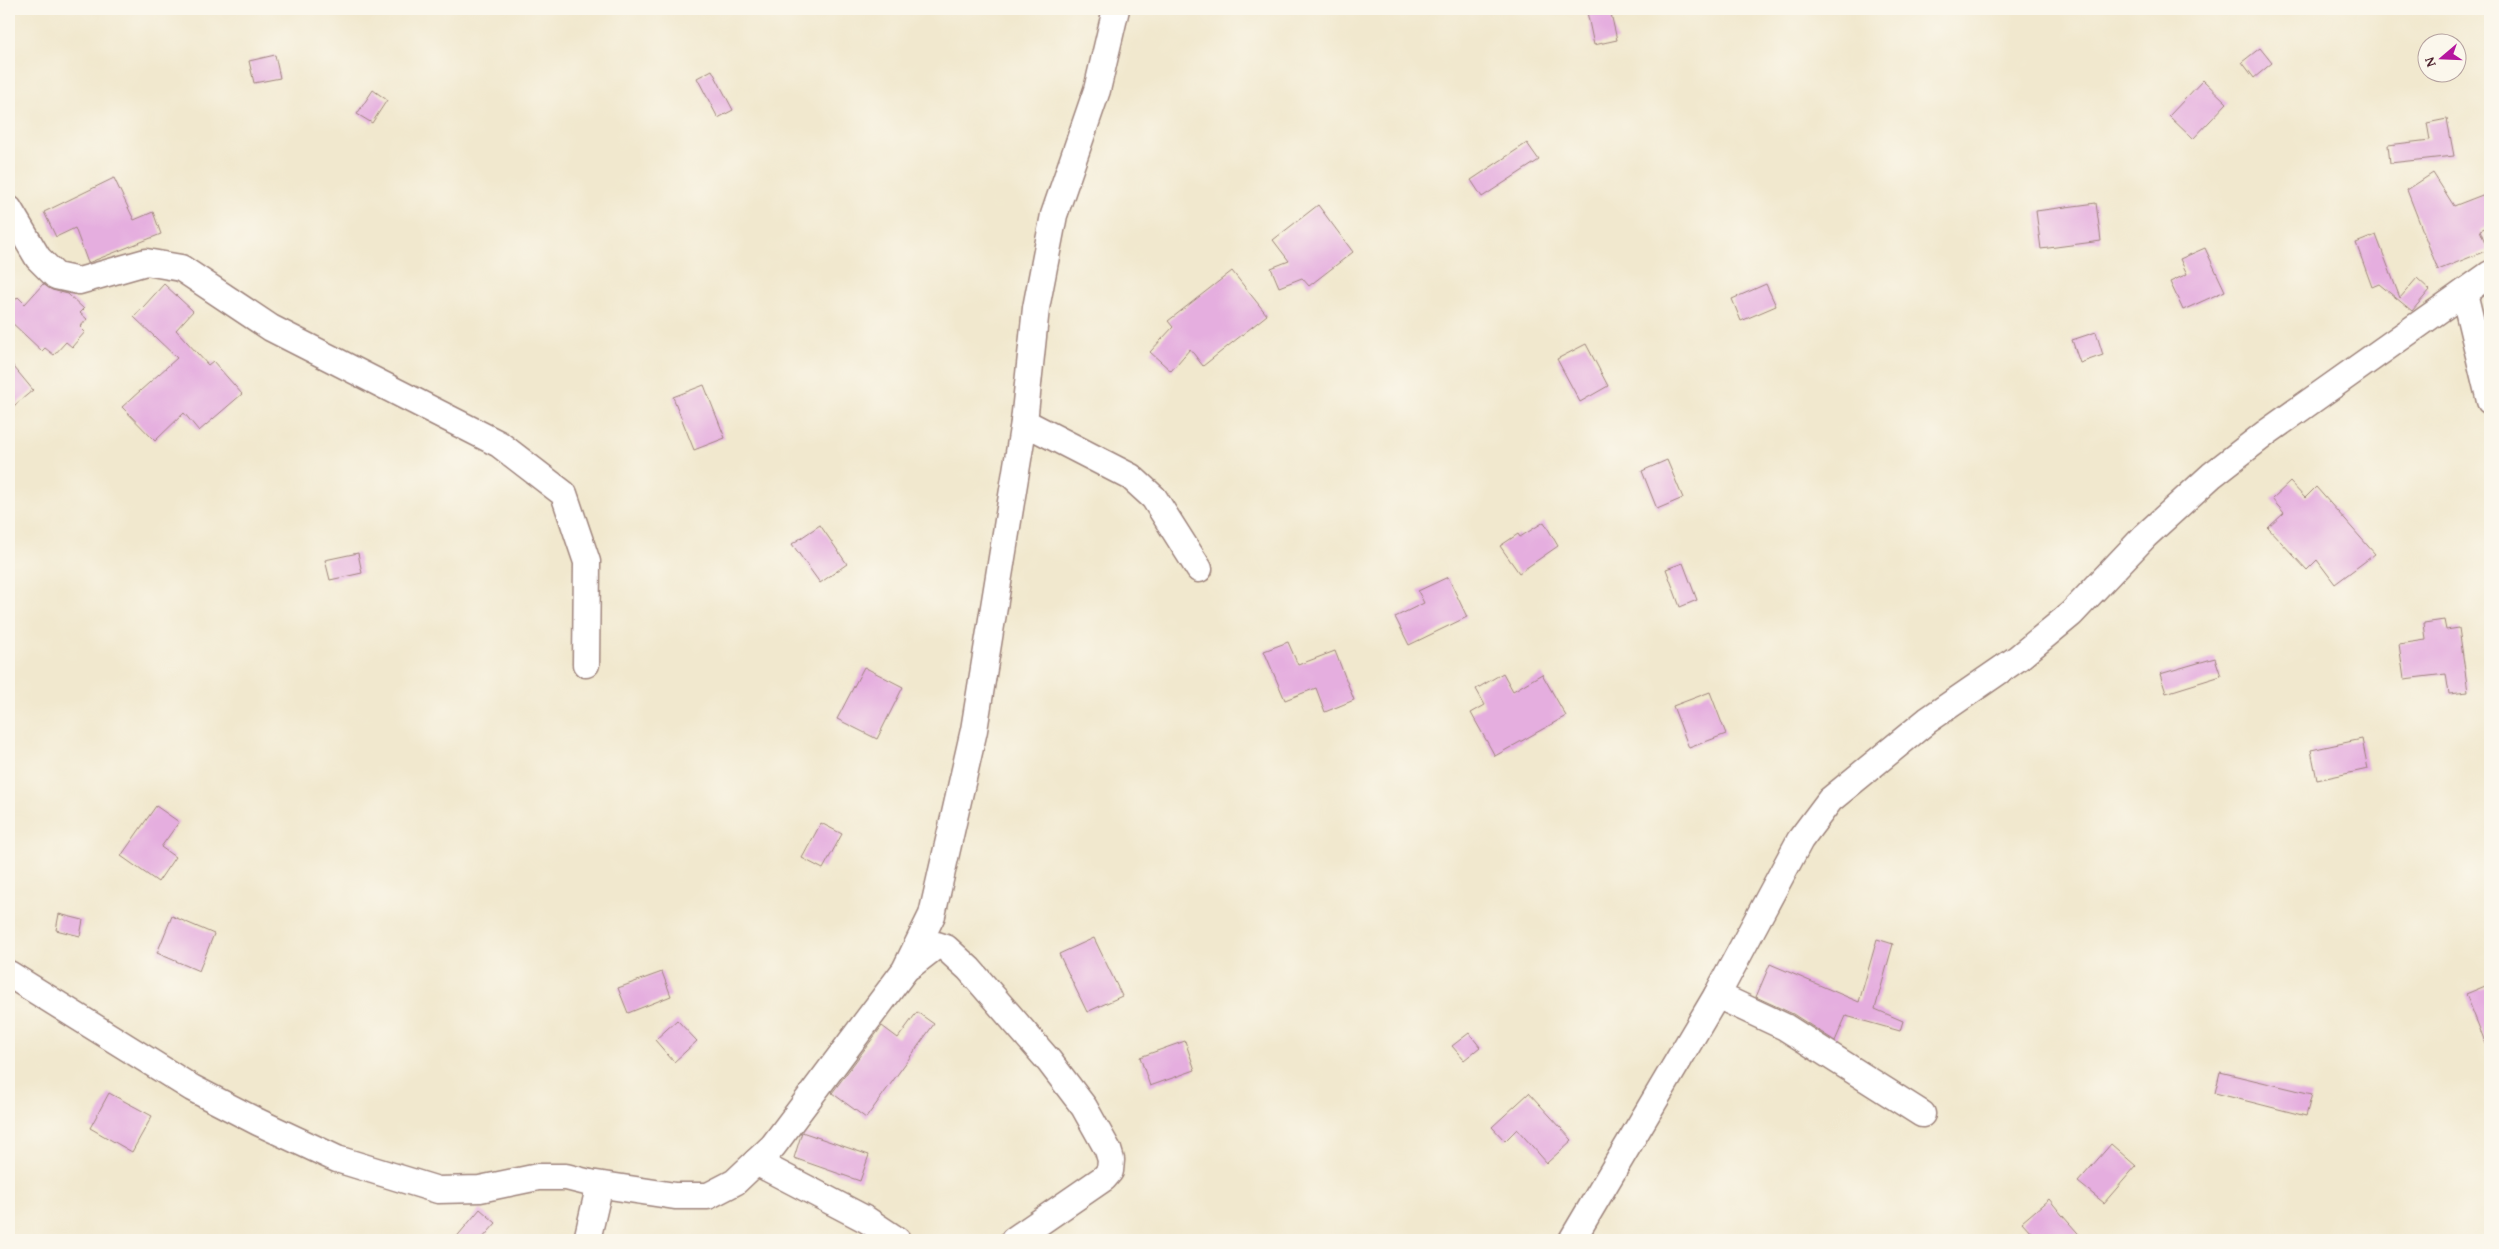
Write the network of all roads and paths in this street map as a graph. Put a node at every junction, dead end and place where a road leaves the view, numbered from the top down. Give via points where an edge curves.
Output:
1 (1116, 9) edge
2 (9, 209) edge
3 (2490, 274) edge
4 (2464, 293) junction
5 (2490, 401) edge
6 (1024, 422) junction
7 (1199, 569) dead end
8 (586, 664) dead end
9 (905, 970) junction
10 (9, 974) edge
11 (1717, 995) junction
12 (1922, 1114) dead end
13 (756, 1162) junction
14 (590, 1183) junction
15 (587, 1240) edge
16 (898, 1240) edge
17 (1014, 1240) edge
18 (1572, 1240) edge

1 - 6 street via 1097,90 1054,215 1036,308
2 - 8 street via 38,258 56,276 78,281 146,262 181,268 271,328 499,444 564,494 587,562
3 - 4 street
4 - 5 street
4 - 11 street via 2212,475 2145,536 2071,614 2018,658 1928,720 1830,800 1800,840
6 - 7 street via 1131,477 1154,498
6 - 9 street via 974,730 932,915
9 - 13 street via 773,1146
9 - 17 street via 936,946 946,948 958,958 1049,1061 1084,1107 1108,1150 1110,1171 1104,1178
10 - 14 street via 192,1088 337,1159 438,1190 480,1189 538,1176 566,1177
11 - 12 street via 1785,1027
11 - 18 street
13 - 14 street via 735,1182 708,1196 674,1196
13 - 16 street via 867,1220
14 - 15 street via 599,1188

